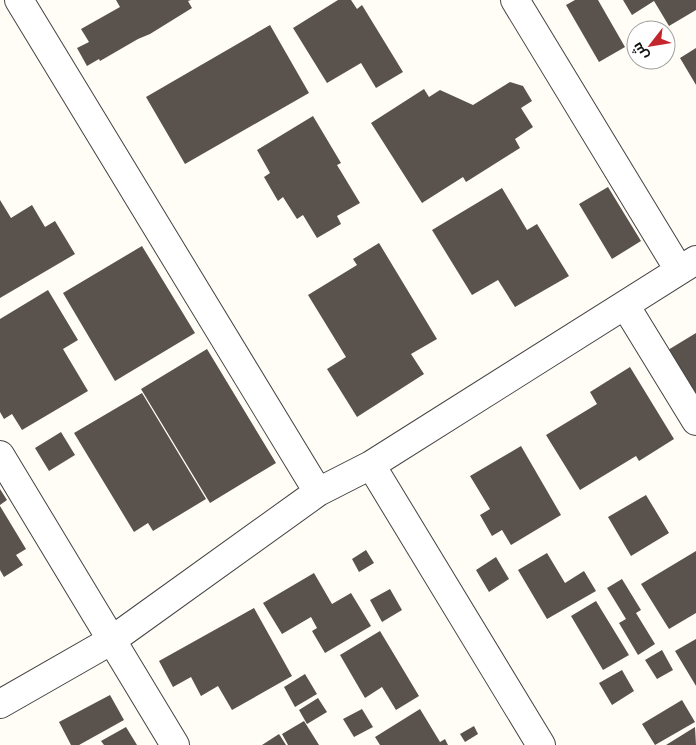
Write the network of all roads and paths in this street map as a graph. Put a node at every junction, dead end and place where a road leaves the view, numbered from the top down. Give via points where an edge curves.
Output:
1 (19, 0) edge
2 (515, 0) edge
3 (688, 265) edge
4 (625, 305) junction
5 (696, 421) edge
6 (0, 455) edge
7 (371, 465) junction
8 (318, 492) junction
9 (112, 640) junction
10 (0, 704) edge
11 (175, 745) edge
12 (541, 745) edge

1 - 8 street
2 - 3 street
3 - 4 street
4 - 5 street
4 - 7 street
6 - 9 street
7 - 8 street
7 - 12 street
8 - 9 street
9 - 10 street
9 - 11 street

